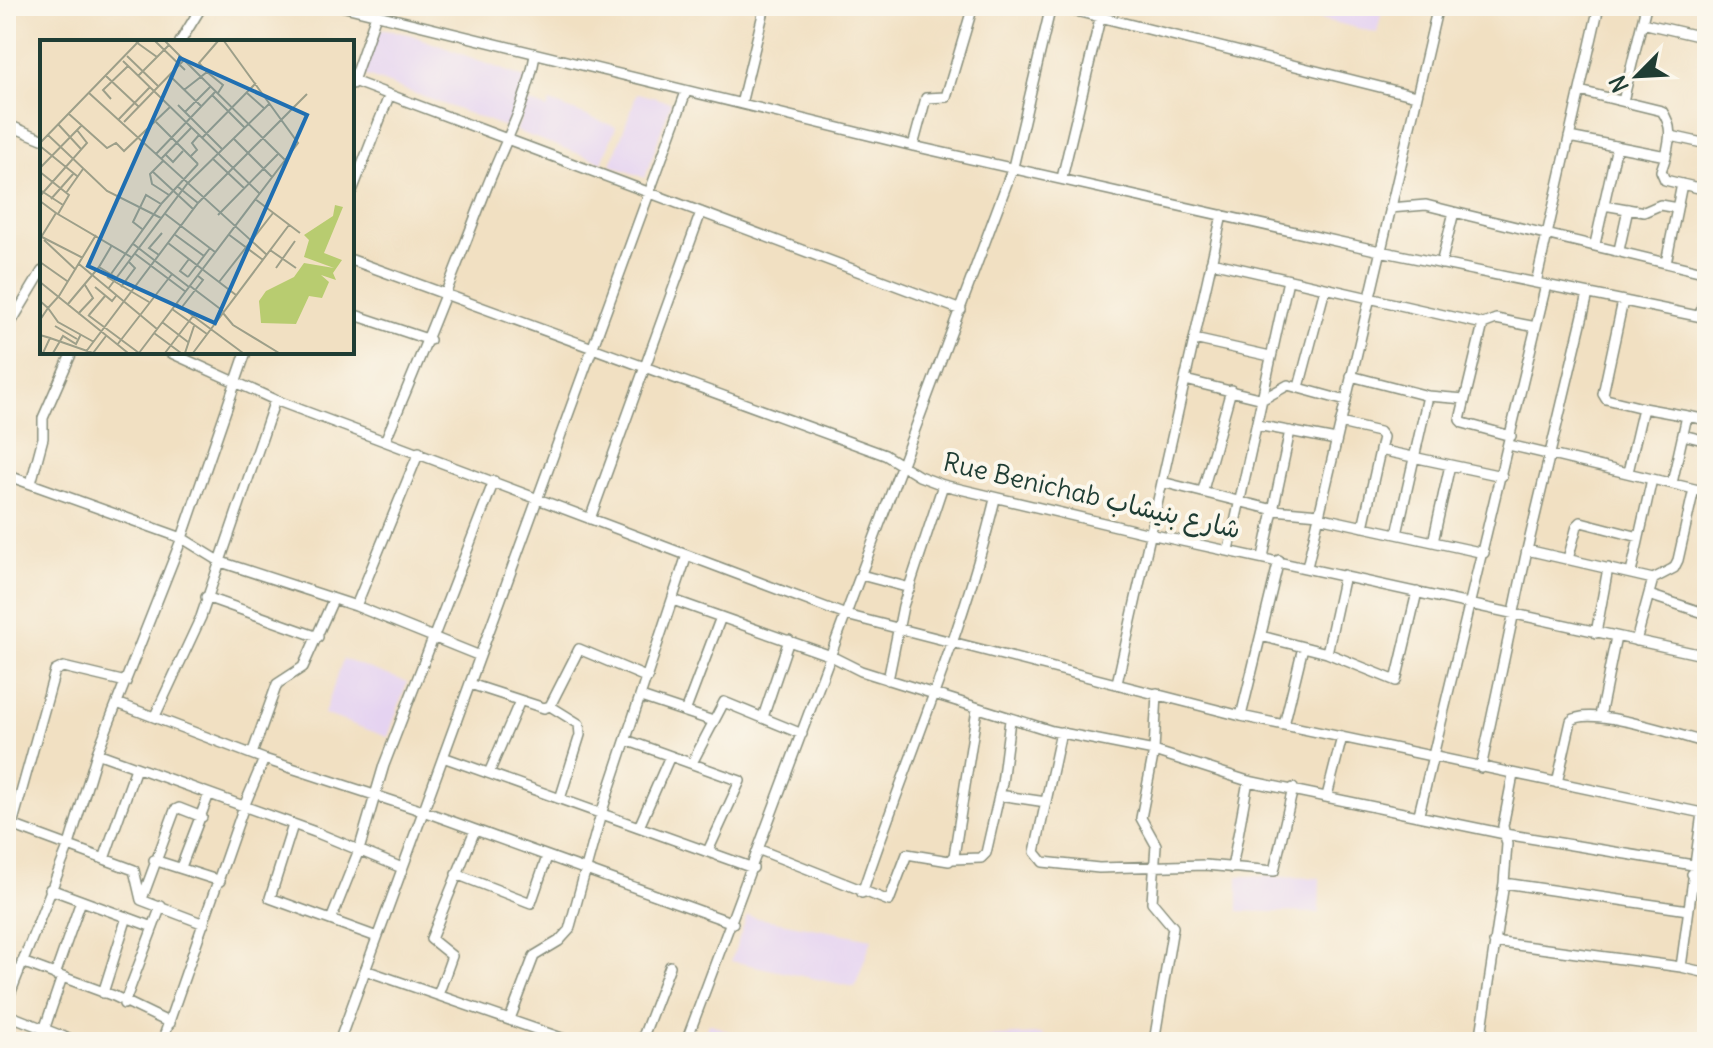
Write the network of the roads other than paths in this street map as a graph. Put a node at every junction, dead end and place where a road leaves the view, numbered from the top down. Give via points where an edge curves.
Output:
1 (202, 6) edge
2 (341, 6) edge
3 (765, 6) edge
4 (973, 6) edge
5 (1053, 6) edge
6 (1103, 6) edge
7 (1438, 6) edge
8 (1599, 6) edge
9 (1646, 6) edge
10 (376, 15) junction
11 (1101, 17) junction
12 (1642, 23) junction
13 (1707, 38) edge
14 (181, 40) edge
15 (535, 55) junction
16 (354, 80) edge
17 (354, 83) edge
18 (1580, 91) junction
19 (686, 92) junction
20 (389, 96) junction
21 (1416, 96) junction
22 (1623, 101) junction
23 (741, 104) junction
24 (6, 124) edge
25 (1671, 136) junction
26 (1569, 137) junction
27 (40, 138) edge
28 (508, 139) junction
29 (1707, 144) edge
30 (913, 146) junction
31 (1617, 146) junction
32 (1666, 156) junction
33 (1013, 167) junction
34 (1062, 178) junction
35 (1682, 184) junction
36 (354, 186) edge
37 (1707, 190) edge
38 (649, 193) junction
39 (1604, 205) junction
40 (1390, 208) junction
41 (1677, 208) junction
42 (1628, 209) junction
43 (701, 212) junction
44 (1454, 212) junction
45 (1222, 215) junction
46 (1547, 233) junction
47 (1595, 244) junction
48 (1619, 250) junction
49 (1380, 251) junction
50 (354, 261) edge
51 (1211, 262) junction
52 (1666, 263) junction
53 (1441, 264) junction
54 (1707, 273) edge
55 (40, 274) edge
56 (1288, 280) junction
57 (1707, 283) edge
58 (1541, 284) junction
59 (1325, 289) junction
60 (30, 292) junction
61 (447, 294) junction
62 (1588, 294) junction
63 (40, 296) edge
64 (1369, 299) junction
65 (1623, 301) junction
66 (961, 310) junction
67 (354, 315) edge
68 (1703, 318) edge
69 (1483, 324) junction
70 (1536, 327) junction
71 (6, 331) edge
72 (1194, 339) junction
73 (430, 340) junction
74 (593, 346) junction
75 (71, 354) edge
76 (173, 354) edge
77 (245, 354) edge
78 (1270, 356) junction
79 (646, 365) junction
80 (1351, 376) junction
81 (1185, 380) junction
82 (234, 383) junction
83 (1299, 387) junction
84 (1231, 390) junction
85 (1428, 396) junction
86 (1263, 399) junction
87 (1465, 399) junction
88 (275, 400) junction
89 (1346, 401) junction
90 (1643, 408) junction
91 (1687, 416) junction
92 (1707, 416) edge
93 (1340, 423) junction
94 (1257, 425) junction
95 (1290, 431) junction
96 (1683, 435) junction
97 (1336, 440) junction
98 (1510, 440) junction
99 (385, 441) junction
100 (1707, 441) edge
101 (1380, 450) junction
102 (419, 452) junction
103 (1551, 455) junction
104 (1415, 458) junction
105 (1450, 465) junction
106 (903, 466) junction
107 (1628, 472) junction
108 (6, 475) edge
109 (1502, 476) junction
110 (1652, 479) junction
111 (494, 481) junction
112 (1162, 482) junction
113 (31, 483) junction
114 (1672, 483) junction
115 (943, 485) junction
116 (1694, 489) junction
117 (1203, 490) junction
118 (1707, 492) edge
119 (537, 499) junction
120 (995, 499) junction
121 (1240, 501) junction
122 (1274, 510) junction
123 (1319, 515) junction
124 (590, 519) junction
125 (1363, 527) junction
126 (1150, 534) junction
127 (1397, 534) junction
128 (1639, 537) junction
129 (182, 538) junction
130 (1433, 542) junction
131 (1229, 550) junction
132 (1527, 550) junction
133 (1484, 553) junction
134 (687, 555) junction
135 (1263, 557) junction
136 (1568, 559) junction
137 (1279, 560) junction
138 (221, 562) junction
139 (1307, 567) junction
140 (1608, 568) junction
141 (1631, 573) junction
142 (861, 575) junction
143 (1344, 575) junction
144 (1653, 579) junction
145 (910, 588) junction
146 (1417, 592) junction
147 (1649, 595) junction
148 (206, 597) junction
149 (333, 600) junction
150 (673, 600) junction
151 (1471, 605) junction
152 (356, 606) junction
153 (1707, 614) edge
154 (846, 615) junction
155 (1514, 615) junction
156 (721, 617) junction
157 (900, 627) junction
158 (1596, 633) junction
159 (433, 636) junction
160 (1261, 636) junction
161 (318, 637) junction
162 (1616, 637) junction
163 (789, 640) junction
164 (953, 641) junction
165 (1636, 641) junction
166 (1303, 647) junction
167 (1327, 653) junction
168 (480, 656) junction
169 (831, 656) junction
170 (1707, 656) edge
171 (648, 678) junction
172 (888, 680) junction
173 (126, 682) junction
174 (1117, 683) junction
175 (470, 684) junction
176 (1157, 693) junction
177 (932, 695) junction
178 (641, 697) junction
179 (117, 703) junction
180 (519, 703) junction
181 (550, 706) junction
182 (977, 709) junction
183 (685, 712) junction
184 (155, 716) junction
185 (1241, 716) junction
186 (1600, 716) junction
187 (763, 717) junction
188 (1010, 720) junction
189 (713, 721) junction
190 (1284, 725) junction
191 (1061, 732) junction
192 (802, 734) junction
193 (1342, 737) junction
194 (626, 740) junction
195 (1707, 743) edge
196 (1154, 751) junction
197 (97, 753) junction
198 (252, 754) junction
199 (670, 756) junction
200 (443, 757) junction
201 (264, 759) junction
202 (1431, 759) junction
203 (692, 763) junction
204 (136, 768) junction
205 (1481, 768) junction
206 (489, 773) junction
207 (1513, 775) junction
208 (1248, 781) junction
209 (1557, 783) junction
210 (1293, 788) junction
211 (209, 794) junction
212 (999, 795) junction
213 (375, 796) junction
214 (1327, 796) junction
215 (560, 799) junction
216 (1046, 802) junction
217 (243, 809) junction
218 (423, 811) junction
219 (601, 814) junction
220 (1419, 814) junction
221 (1705, 814) edge
222 (202, 817) junction
223 (12, 825) junction
224 (293, 825) junction
225 (639, 827) junction
226 (475, 830) junction
227 (1505, 834) junction
228 (6, 839) edge
229 (69, 845) junction
230 (359, 850) junction
231 (760, 850) junction
232 (708, 851) junction
233 (547, 857) junction
234 (104, 859) junction
235 (953, 859) junction
236 (154, 860) junction
237 (1154, 866) junction
238 (181, 867) junction
239 (402, 868) junction
240 (753, 868) junction
241 (1232, 868) junction
242 (1692, 869) junction
243 (587, 872) junction
244 (456, 874) junction
245 (1707, 877) edge
246 (220, 881) junction
247 (1504, 883) junction
248 (50, 889) junction
249 (862, 893) junction
250 (141, 900) junction
251 (81, 901) junction
252 (161, 906) junction
253 (1688, 910) junction
254 (127, 917) junction
255 (331, 920) junction
256 (733, 923) junction
257 (204, 924) junction
258 (153, 927) junction
259 (377, 937) junction
260 (1494, 942) junction
261 (22, 962) junction
262 (670, 966) dead end
263 (1681, 967) junction
264 (365, 970) junction
265 (1707, 973) edge
266 (58, 976) junction
267 (103, 993) junction
268 (438, 995) junction
269 (6, 1004) edge
270 (124, 1004) junction
271 (6, 1014) edge
272 (510, 1019) junction
273 (170, 1023) junction
274 (46, 1029) junction
275 (541, 1030) junction
276 (40, 1042) edge
277 (77, 1042) edge
278 (162, 1042) edge
279 (339, 1042) edge
280 (535, 1042) edge
281 (573, 1042) edge
282 (641, 1042) edge
283 (686, 1042) edge
284 (1154, 1042) edge
285 (1480, 1042) edge

1 - 14 street
2 - 10 street
3 - 23 street
4 - 30 street via 946,97 927,97
5 - 11 street
5 - 33 street
6 - 11 street
7 - 21 street
8 - 18 street
9 - 12 street
10 - 15 street
10 - 16 street
11 - 21 street
11 - 34 street
12 - 13 street
12 - 22 street
15 - 19 street
15 - 28 street via 531,81
17 - 20 street
18 - 22 street
18 - 26 street
19 - 23 street
19 - 38 street
20 - 28 street
20 - 36 street
21 - 40 street
22 - 25 street via 1662,111
23 - 30 street
24 - 27 street
25 - 29 street
25 - 32 street
26 - 31 street
26 - 46 street
28 - 38 street
28 - 61 street
30 - 33 street
31 - 32 street
31 - 39 street
32 - 35 street via 1662,176
33 - 34 street
33 - 66 street
34 - 45 street
35 - 37 street
35 - 41 street
38 - 43 street
38 - 74 street
39 - 42 street
39 - 47 street
40 - 44 street via 1426,205
40 - 49 street
41 - 42 street
41 - 52 street
42 - 48 street
43 - 66 street
43 - 79 street
44 - 46 street
44 - 53 street
45 - 49 street
45 - 51 street
46 - 47 street
46 - 58 street
47 - 48 street
48 - 52 street
49 - 53 street
49 - 64 street
50 - 61 street, Rue Benichab شارع بنيشاب
51 - 56 street
51 - 72 street
52 - 54 street
53 - 58 street
55 - 60 street
56 - 59 street
56 - 78 street
57 - 68 street
58 - 62 street
58 - 70 street
59 - 64 street
59 - 83 street
60 - 63 street
60 - 71 street
61 - 73 street
61 - 74 street, Rue Benichab شارع بنيشاب
62 - 65 street
62 - 103 street
64 - 69 street
64 - 80 street
65 - 68 street
65 - 90 street via 1603,394
66 - 106 street
67 - 73 street
69 - 70 street via 1496,319
69 - 87 street
70 - 98 street
72 - 78 street
72 - 81 street
73 - 99 street
74 - 79 street, Rue Benichab شارع بنيشاب
74 - 119 street
75 - 113 street via 43,418
76 - 82 street
77 - 82 street
78 - 86 street
79 - 106 street, Rue Benichab شارع بنيشاب
79 - 124 street
80 - 85 street
80 - 89 street
81 - 84 street
81 - 112 street
82 - 88 street
82 - 129 street
83 - 86 street via 1284,386
83 - 89 street
84 - 86 street
84 - 117 street
85 - 87 street
85 - 104 street
86 - 94 street
87 - 98 street via 1461,422
88 - 99 street
88 - 138 street
89 - 93 street
90 - 91 street
90 - 107 street
91 - 92 street
91 - 96 street
93 - 97 street
93 - 101 street via 1381,433
94 - 95 street
94 - 121 street
95 - 97 street
95 - 122 street
96 - 100 street
96 - 114 street
97 - 123 street
98 - 103 street
98 - 109 street
99 - 102 street
101 - 104 street
101 - 125 street
102 - 111 street
102 - 152 street
103 - 107 street
103 - 132 street
104 - 105 street
104 - 127 street
105 - 109 street
105 - 130 street
106 - 115 street, Rue Benichab شارع بنيشاب
106 - 142 street
107 - 110 street
108 - 113 street
109 - 133 street
110 - 114 street
110 - 128 street
111 - 119 street
111 - 159 street
112 - 117 street
112 - 126 street
113 - 129 street
114 - 116 street
115 - 120 street, Rue Benichab شارع بنيشاب
115 - 145 street
116 - 118 street
116 - 144 street via 1678,560
117 - 121 street
119 - 124 street
119 - 168 street
120 - 126 street, Rue Benichab شارع بنيشاب
120 - 164 street via 973,589
121 - 122 street
121 - 131 street
122 - 123 street
122 - 135 street
123 - 125 street
123 - 139 street
124 - 134 street
125 - 127 street
126 - 131 street, Rue Benichab شارع بنيشاب
126 - 174 street
127 - 130 street
128 - 136 street via 1583,522 1577,526
128 - 141 street
129 - 138 street
129 - 173 street
130 - 133 street
131 - 135 street, Rue Benichab شارع بنيشاب
132 - 136 street
132 - 155 street
133 - 151 street
134 - 150 street
134 - 154 street
135 - 137 street, Rue Benichab شارع بنيشاب
136 - 140 street
137 - 139 street, Rue Benichab شارع بنيشاب
137 - 160 street
138 - 148 street
138 - 149 street
139 - 143 street, Rue Benichab شارع بنيشاب
140 - 141 street
140 - 158 street
141 - 144 street
142 - 145 street
142 - 154 street
143 - 146 street, Rue Benichab شارع بنيشاب
143 - 167 street
144 - 147 street
145 - 157 street
146 - 151 street, Rue Benichab شارع بنيشاب
146 - 167 street via 1396,681
147 - 153 street
147 - 165 street
148 - 161 street
148 - 184 street via 191,643
149 - 152 street
149 - 161 street
150 - 156 street
150 - 171 street
151 - 155 street, Rue Benichab شارع بنيشاب
151 - 202 street
152 - 159 street
154 - 157 street
154 - 169 street
155 - 158 street, Rue Benichab شارع بنيشاب
155 - 205 street
156 - 163 street
156 - 183 street
157 - 164 street
157 - 172 street
158 - 162 street, Rue Benichab شارع بنيشاب
159 - 168 street
159 - 213 street
160 - 166 street
160 - 185 street
161 - 198 street via 303,667 277,684
162 - 165 street, Rue Benichab شارع بنيشاب
162 - 186 street
163 - 169 street
163 - 187 street
164 - 174 street
164 - 177 street
165 - 170 street, Rue Benichab شارع بنيشاب
166 - 167 street
166 - 190 street
168 - 175 street
169 - 172 street
169 - 192 street
171 - 178 street
171 - 181 street via 579,649
172 - 177 street
173 - 179 street
173 - 223 street via 63,667 55,671
174 - 176 street
175 - 180 street
175 - 200 street
176 - 185 street
176 - 196 street
177 - 182 street
177 - 249 street
178 - 183 street
178 - 194 street
179 - 184 street
179 - 197 street
180 - 181 street
180 - 206 street
181 - 215 street via 579,724
182 - 188 street
182 - 235 street
183 - 189 street
184 - 198 street
185 - 190 street
186 - 195 street
186 - 209 street via 1581,715 1571,721
187 - 189 street via 724,702
187 - 192 street
188 - 191 street
188 - 212 street
189 - 203 street
190 - 193 street
191 - 196 street
191 - 216 street
192 - 231 street
193 - 202 street
193 - 214 street
194 - 199 street
194 - 219 street
196 - 208 street
196 - 237 street via 1141,818 1156,845
197 - 204 street
197 - 229 street
198 - 201 street
199 - 203 street
199 - 225 street
200 - 206 street
200 - 218 street
201 - 213 street
201 - 217 street
202 - 205 street
202 - 220 street
203 - 232 street via 740,781
204 - 211 street
204 - 234 street
205 - 207 street
206 - 215 street
207 - 209 street
207 - 227 street
208 - 210 street
208 - 241 street
209 - 221 street
210 - 214 street
210 - 241 street via 1274,871
211 - 217 street
211 - 222 street
212 - 216 street
212 - 235 street via 984,857
213 - 218 street
213 - 230 street
214 - 220 street
215 - 219 street
216 - 237 street via 1035,852 1043,862
217 - 224 street
217 - 246 street
218 - 226 street
218 - 239 street
219 - 225 street
219 - 243 street
220 - 227 street
221 - 242 street
222 - 236 street via 176,808
222 - 238 street
223 - 228 street
223 - 229 street
224 - 230 street
224 - 255 street via 270,898
225 - 232 street
226 - 233 street
226 - 244 street
227 - 242 street
227 - 247 street
229 - 234 street
229 - 248 street
230 - 239 street
230 - 255 street
231 - 240 street
231 - 249 street
232 - 240 street
233 - 243 street
233 - 244 street via 531,903
234 - 250 street via 134,870
235 - 249 street via 909,853 890,900
236 - 238 street
236 - 250 street
237 - 241 street
237 - 284 street via 1152,902 1173,927
238 - 246 street
239 - 259 street
240 - 256 street
242 - 245 street
242 - 253 street
243 - 256 street
243 - 272 street via 569,930 534,956
244 - 268 street via 431,939 452,956
246 - 257 street
247 - 253 street
247 - 260 street
248 - 251 street
248 - 261 street
250 - 252 street
251 - 254 street
251 - 266 street
252 - 257 street
252 - 258 street
253 - 263 street
254 - 258 street
254 - 267 street
255 - 259 street
256 - 283 street
257 - 273 street
258 - 270 street
259 - 264 street
260 - 263 street
260 - 285 street
261 - 266 street
261 - 269 street
262 - 282 street
263 - 265 street
264 - 268 street
264 - 279 street
266 - 267 street
266 - 274 street
267 - 270 street
268 - 272 street
270 - 273 street
271 - 274 street
272 - 275 street
273 - 278 street
274 - 276 street
274 - 277 street
275 - 280 street
275 - 281 street

